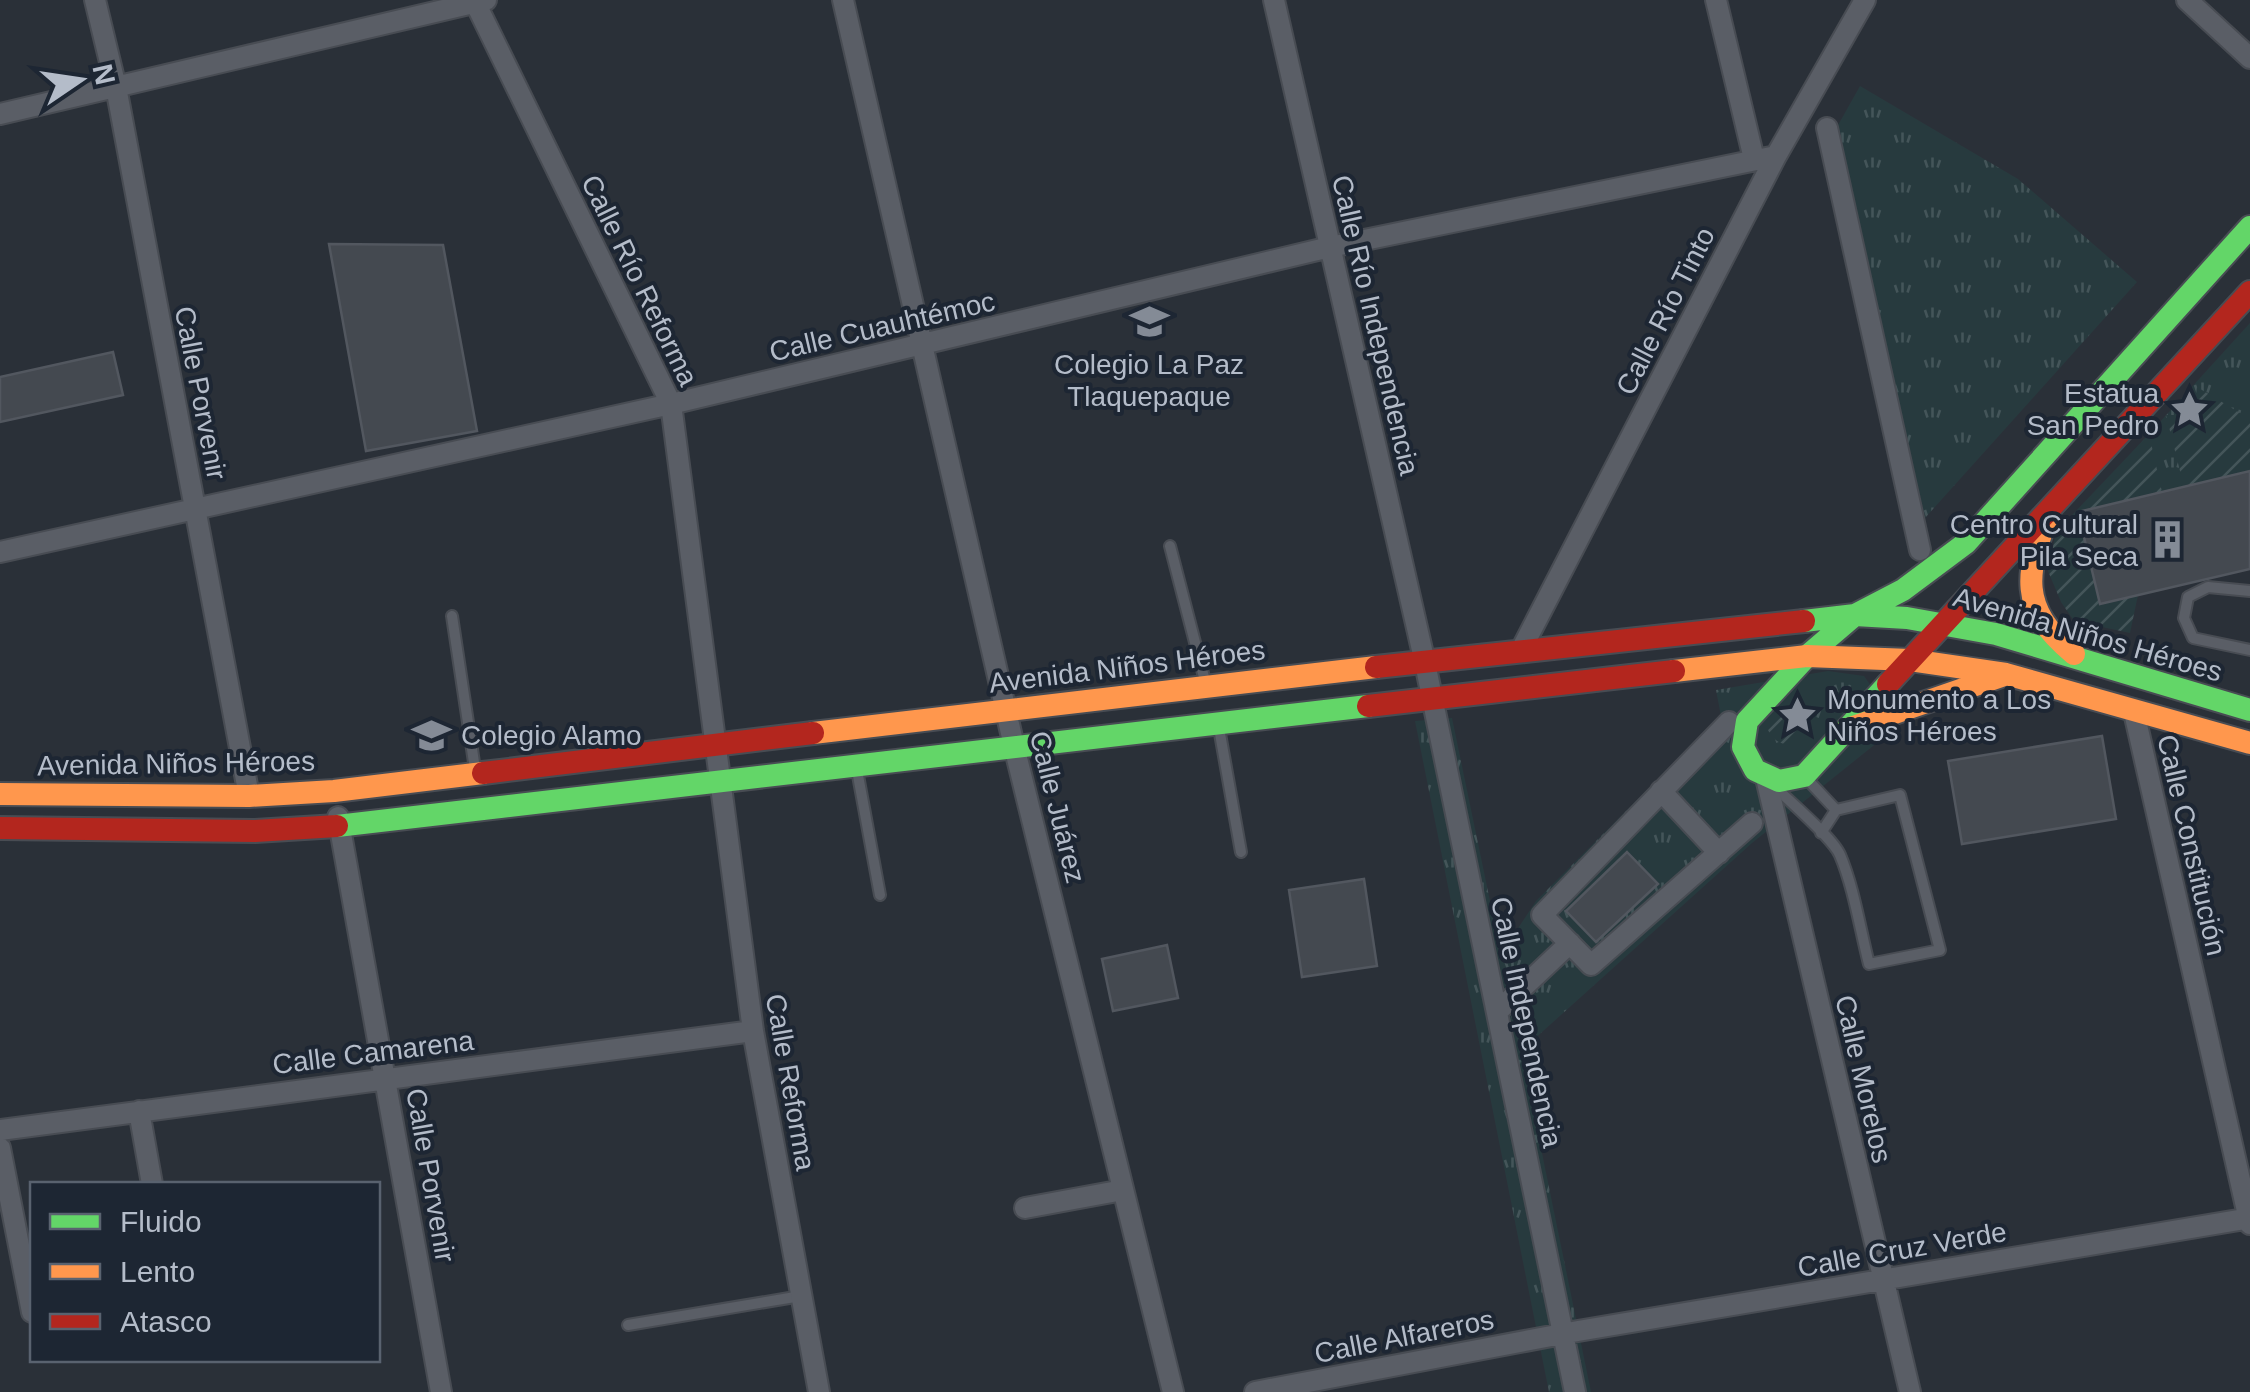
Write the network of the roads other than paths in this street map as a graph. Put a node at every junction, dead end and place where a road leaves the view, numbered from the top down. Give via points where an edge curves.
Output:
1 (95, 0) edge
2 (843, 0) edge
3 (1274, 0) edge
4 (1716, 0) edge
5 (1865, 0) edge
6 (2187, 0) edge
7 (479, 1) edge
8 (2250, 58) edge
9 (116, 87) junction
10 (0, 114) edge
11 (1827, 128) dead end
12 (1776, 156) junction
13 (1754, 159) junction
14 (2250, 228) edge
15 (1330, 247) junction
16 (2250, 292) edge
17 (921, 346) junction
18 (671, 404) junction
19 (195, 509) junction
20 (2050, 510) junction
21 (1170, 546) dead end
22 (1920, 550) dead end
23 (0, 552) edge
24 (2250, 591) edge
25 (1855, 615) junction
26 (452, 616) dead end
27 (1948, 623) junction
28 (2250, 650) edge
29 (1520, 652) junction
30 (1807, 656) junction
31 (1910, 660) junction
32 (1425, 662) junction
33 (2086, 662) junction
34 (2006, 674) junction
35 (1206, 686) junction
36 (1432, 698) junction
37 (1006, 710) junction
38 (2250, 710) edge
39 (2134, 712) junction
40 (1218, 722) junction
41 (1729, 722) dead end
42 (1848, 729) junction
43 (2250, 743) edge
44 (714, 744) junction
45 (1014, 746) junction
46 (856, 764) junction
47 (475, 774) junction
48 (1804, 776) junction
49 (1766, 778) junction
50 (719, 780) junction
51 (334, 790) junction
52 (1661, 791) junction
53 (0, 794) edge
54 (250, 796) junction
55 (1836, 810) junction
56 (1752, 823) dead end
57 (339, 826) junction
58 (0, 828) edge
59 (1820, 833) junction
60 (1241, 852) dead end
61 (1719, 853) junction
62 (880, 895) dead end
63 (1570, 943) junction
64 (1497, 1012) junction
65 (752, 1031) junction
66 (386, 1078) junction
67 (139, 1111) junction
68 (0, 1130) edge
69 (0, 1148) edge
70 (152, 1182) edge
71 (1123, 1190) junction
72 (1024, 1208) dead end
73 (2250, 1220) edge
74 (1883, 1280) junction
75 (801, 1296) junction
76 (30, 1302) edge
77 (628, 1326) dead end
78 (1563, 1334) junction
79 (442, 1392) edge
80 (819, 1392) edge
81 (1173, 1392) edge
82 (1254, 1392) edge
83 (1575, 1392) edge
84 (1910, 1392) edge

1 - 9 street, Calle Porvenir
2 - 17 street, Calle Juárez
3 - 15 street, Calle Río Independencia
4 - 13 street
5 - 12 street, Calle Río Tinto
6 - 8 street
7 - 9 street
7 - 18 street, Calle Río Reforma
9 - 10 street
9 - 19 street, Calle Porvenir
11 - 22 street
12 - 13 street, Calle Cuauhtémoc
12 - 29 street, Calle Río Tinto
13 - 15 street, Calle Cuauhtémoc
14 - 25 main road via 1966,542 1903,590
15 - 17 street, Calle Cuauhtémoc
15 - 32 street, Calle Río Independencia
16 - 20 main road
17 - 18 street, Calle Cuauhtémoc
17 - 37 street, Calle Juárez
18 - 19 street, Calle Cuauhtémoc
18 - 44 street, Calle Río Reforma
19 - 23 street, Calle Cuauhtémoc
19 - 54 street, Calle Porvenir
20 - 27 main road
20 - 33 main road via 2030,563 2032,600 2048,631
21 - 35 lane
24 - 28 lane via 2208,587 2188,597 2184,618 2193,638
25 - 27 main road, Avenida Niños Héroes
25 - 29 main road, Avenida Niños Héroes
25 - 30 main road
26 - 47 lane
27 - 31 main road
27 - 33 main road, Avenida Niños Héroes
29 - 32 main road, Avenida Niños Héroes
30 - 31 main road
30 - 36 main road
30 - 49 main road via 1747,721 1747,760
31 - 34 main road
31 - 42 main road
32 - 35 main road, Avenida Niños Héroes
32 - 36 street, Calle Independencia
33 - 38 main road, Avenida Niños Héroes
34 - 39 main road
34 - 42 main road
35 - 37 main road, Avenida Niños Héroes
36 - 40 main road
36 - 64 street, Calle Independencia
37 - 44 main road, Avenida Niños Héroes
37 - 45 street, Calle Juárez
39 - 43 main road
39 - 73 street, Calle Constitución
40 - 45 main road
40 - 60 lane
41 - 52 street
42 - 48 main road
44 - 47 main road, Avenida Niños Héroes
44 - 50 street, Calle Río Reforma
45 - 46 main road
45 - 71 street, Calle Juárez
46 - 50 main road
46 - 62 lane
47 - 51 main road, Avenida Niños Héroes
48 - 49 main road
48 - 55 lane
49 - 59 lane
49 - 74 street, Calle Morelos
50 - 57 main road
50 - 65 street, Calle Reforma
51 - 54 main road, Avenida Niños Héroes
51 - 57 street, Calle Porvenir
52 - 61 street
52 - 63 street via 1542,915
53 - 54 main road, Avenida Niños Héroes
55 - 59 lane
55 - 59 lane via 1900,795 1940,950 1869,964 1839,852
56 - 61 street
57 - 58 main road
57 - 66 street, Calle Porvenir
61 - 63 street via 1592,964
63 - 64 street
64 - 78 street, Calle Independencia
65 - 66 street, Calle Camarena
65 - 75 street, Calle Reforma
66 - 67 street, Calle Camarena
66 - 79 street, Calle Porvenir
67 - 68 street, Calle Camarena
67 - 70 street
69 - 76 street
71 - 72 street
71 - 81 street, Calle Juárez
73 - 74 street, Calle Cruz Verde
74 - 78 street, Calle Cruz Verde
74 - 84 street, Calle Morelos
75 - 77 lane
75 - 80 street, Calle Reforma
78 - 82 street, Calle Alfareros
78 - 83 street, Calle Independencia

